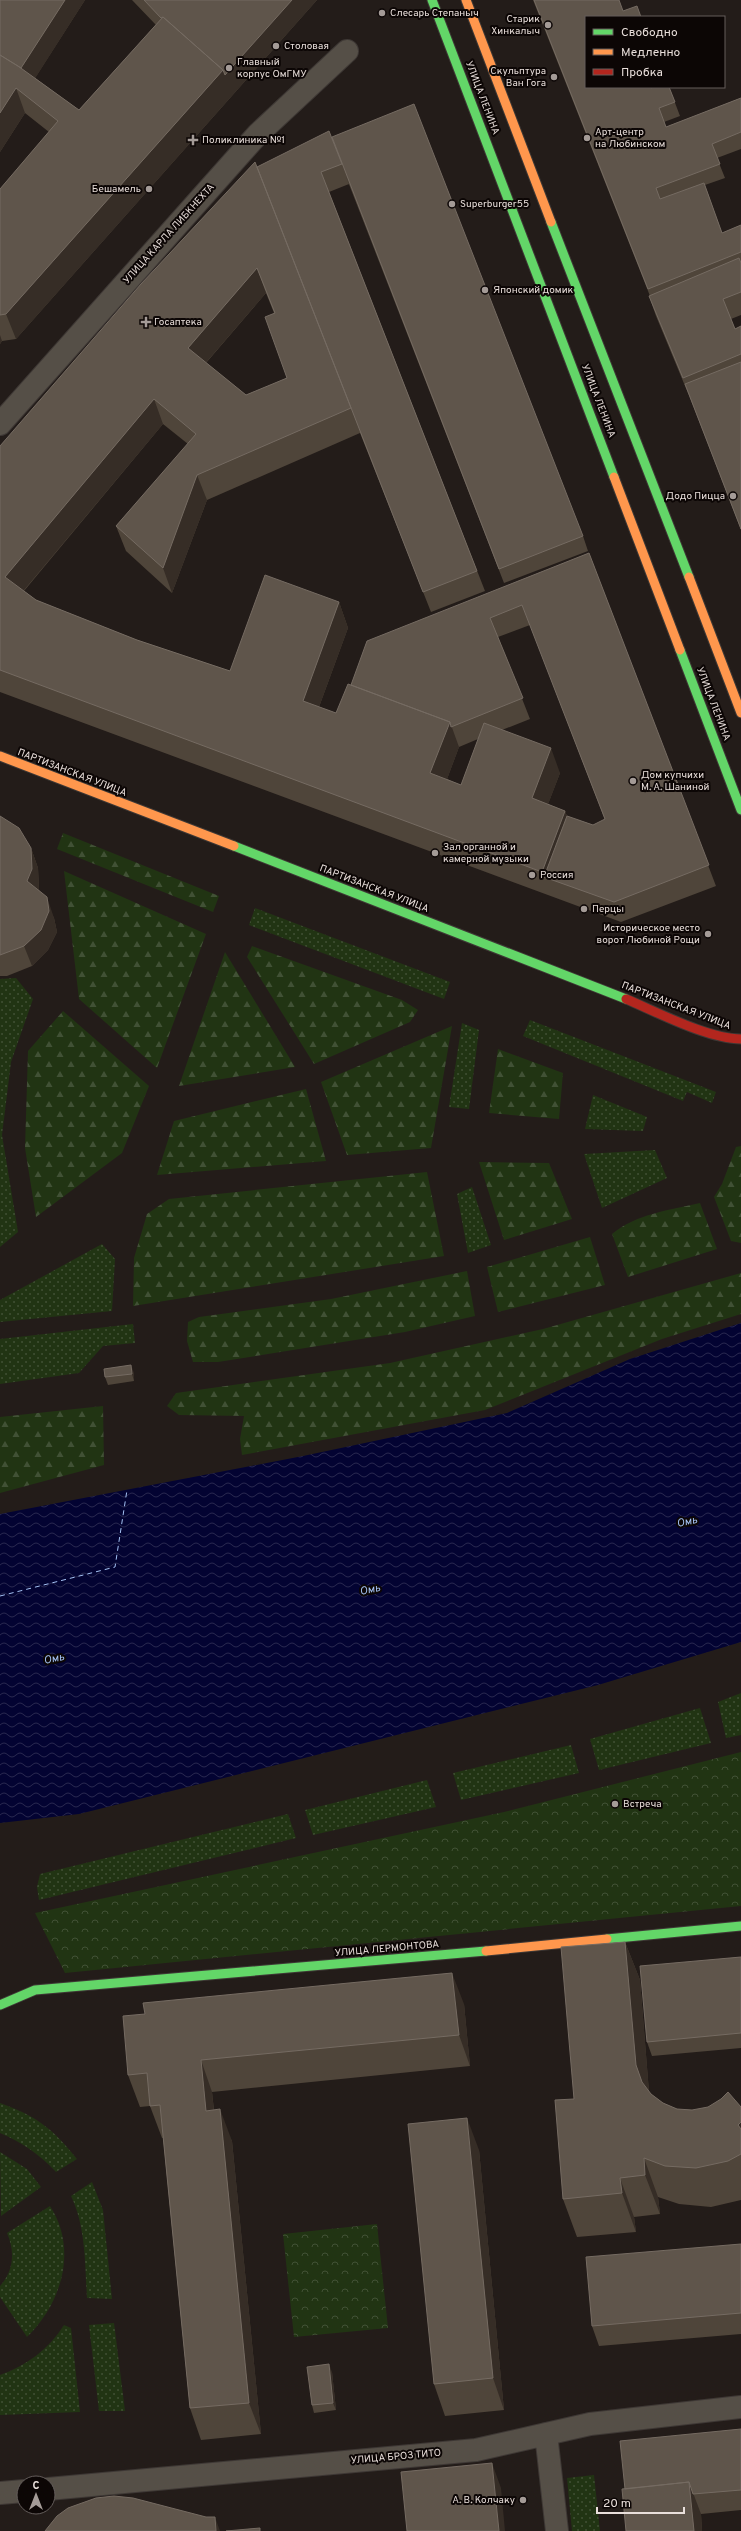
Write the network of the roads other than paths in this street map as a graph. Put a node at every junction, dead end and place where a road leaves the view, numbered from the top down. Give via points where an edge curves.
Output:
1 (432, 0) edge
2 (466, 0) edge
3 (347, 51) dead end
4 (0, 424) edge
5 (741, 713) edge
6 (0, 756) edge
7 (741, 810) edge
8 (741, 1039) edge
9 (741, 1926) edge
10 (0, 2005) edge
11 (741, 2407) edge
12 (546, 2434) junction
13 (56, 2488) edge
14 (16, 2492) edge
15 (0, 2493) edge
16 (557, 2531) edge

1 - 7 main road, УЛИЦА ЛЕНИНА
2 - 5 main road, УЛИЦА ЛЕНИНА
3 - 4 street, УЛИЦА КАРЛА ЛИБКНЕХТА via 258,134
6 - 8 main road, ПАРТИЗАНСКАЯ УЛИЦА via 584,982 686,1024 731,1039
9 - 10 main road, УЛИЦА ЛЕРМОНТОВА via 467,1953 35,1990
11 - 12 street, УЛИЦА БРОЗ ТИТО via 590,2424
12 - 13 street, УЛИЦА БРОЗ ТИТО via 476,2450
12 - 16 street
14 - 15 street

